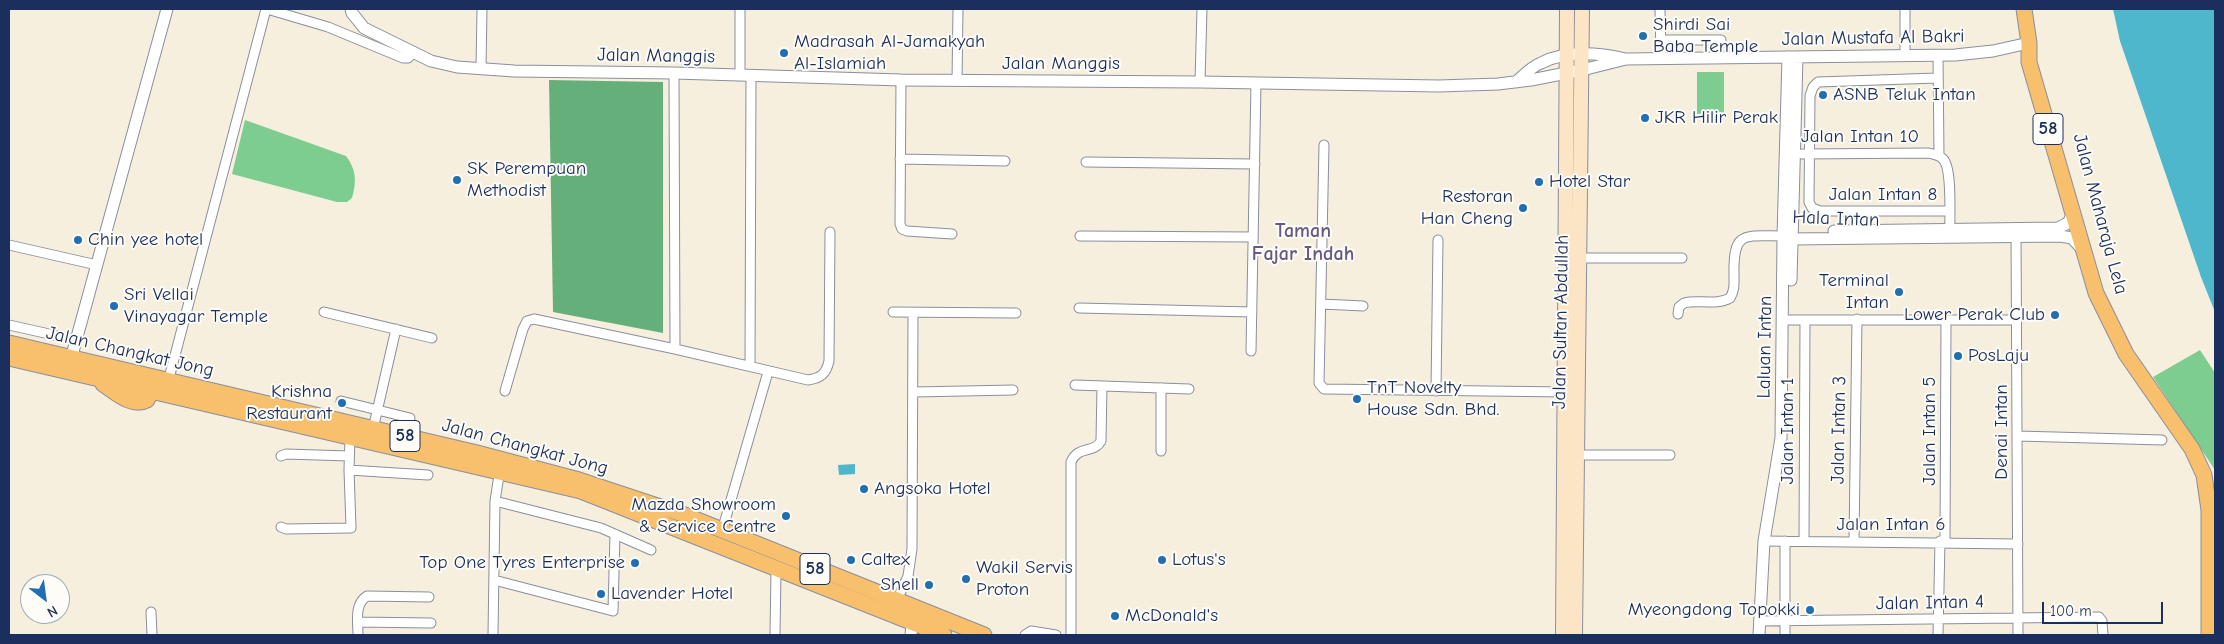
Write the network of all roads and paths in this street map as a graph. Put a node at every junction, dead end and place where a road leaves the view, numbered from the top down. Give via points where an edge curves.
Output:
1 (167, 9) edge
2 (266, 9) edge
3 (482, 9) edge
4 (740, 9) edge
5 (958, 9) edge
6 (1202, 9) edge
7 (1567, 9) edge
8 (1582, 9) edge
9 (1660, 9) edge
10 (1905, 9) edge
11 (2024, 9) edge
12 (351, 11) edge
13 (1661, 40) junction
14 (1720, 40) dead end
15 (2029, 43) junction
16 (413, 53) junction
17 (1582, 54) junction
18 (1566, 55) junction
19 (1938, 55) junction
20 (1905, 56) junction
21 (1792, 57) junction
22 (1626, 58) junction
23 (1661, 58) junction
24 (481, 69) junction
25 (1582, 70) junction
26 (674, 73) junction
27 (1566, 74) junction
28 (745, 75) junction
29 (1938, 78) junction
30 (901, 80) junction
31 (957, 81) junction
32 (1200, 82) junction
33 (1516, 82) junction
34 (1256, 83) junction
35 (1324, 145) dead end
36 (1789, 154) junction
37 (1808, 154) junction
38 (1939, 156) junction
39 (900, 159) junction
40 (1005, 161) dead end
41 (1086, 162) dead end
42 (1255, 164) junction
43 (1949, 211) junction
44 (2073, 214) junction
45 (830, 232) dead end
46 (2016, 233) junction
47 (952, 234) dead end
48 (1950, 234) junction
49 (1080, 236) dead end
50 (1788, 236) junction
51 (1253, 237) junction
52 (1438, 240) dead end
53 (9, 245) edge
54 (2084, 251) junction
55 (1581, 258) junction
56 (1682, 258) dead end
57 (97, 265) junction
58 (1321, 304) junction
59 (1363, 306) dead end
60 (1080, 308) dead end
61 (2104, 309) junction
62 (324, 312) dead end
63 (893, 312) dead end
64 (1252, 312) junction
65 (914, 313) junction
66 (1016, 313) dead end
67 (1678, 314) dead end
68 (1857, 319) junction
69 (1786, 320) junction
70 (1805, 320) junction
71 (1946, 320) junction
72 (2017, 320) junction
73 (9, 325) edge
74 (396, 329) junction
75 (432, 338) dead end
76 (76, 340) junction
77 (9, 343) edge
78 (676, 349) junction
79 (1251, 351) dead end
80 (9, 358) edge
81 (71, 359) junction
82 (750, 366) junction
83 (124, 372) junction
84 (768, 372) junction
85 (168, 382) junction
86 (1075, 385) dead end
87 (1102, 386) junction
88 (1161, 388) junction
89 (1189, 389) dead end
90 (1013, 390) dead end
91 (150, 391) junction
92 (1436, 391) junction
93 (505, 392) dead end
94 (914, 392) junction
95 (1571, 392) junction
96 (341, 401) dead end
97 (378, 409) junction
98 (410, 418) dead end
99 (373, 429) junction
100 (2018, 436) junction
101 (350, 437) junction
102 (2162, 440) dead end
103 (1161, 451) dead end
104 (1577, 455) junction
105 (1670, 455) dead end
106 (281, 456) dead end
107 (349, 456) junction
108 (501, 466) junction
109 (349, 470) junction
110 (428, 475) dead end
111 (495, 501) junction
112 (682, 514) junction
113 (281, 526) dead end
114 (722, 531) junction
115 (615, 534) junction
116 (1767, 541) junction
117 (1785, 541) junction
118 (1804, 541) junction
119 (1854, 541) junction
120 (710, 542) junction
121 (1943, 542) junction
122 (2018, 544) junction
123 (651, 550) dead end
124 (776, 570) junction
125 (494, 580) junction
126 (429, 597) dead end
127 (897, 600) junction
128 (151, 612) dead end
129 (2019, 618) junction
130 (1939, 619) junction
131 (1763, 621) junction
132 (1785, 621) junction
133 (358, 622) junction
134 (431, 623) dead end
135 (954, 624) junction
136 (912, 629) edge
137 (152, 635) edge
138 (358, 635) edge
139 (493, 635) edge
140 (775, 635) edge
141 (944, 635) edge
142 (974, 635) edge
143 (984, 635) edge
144 (1025, 635) edge
145 (1056, 635) edge
146 (1071, 635) edge
147 (1563, 635) edge
148 (1575, 635) edge
149 (1759, 635) edge
150 (1767, 635) edge
151 (1785, 635) edge
152 (1938, 635) edge
153 (2018, 635) edge
154 (2102, 635) edge
155 (2209, 635) edge

1 - 57 street
2 - 16 street via 328,27 403,58
2 - 85 street
3 - 24 street
4 - 28 street
5 - 31 street
6 - 32 street
7 - 18 main road, Jalan Sultan Abdullah
8 - 17 main road, Jalan Sultan Abdullah
9 - 13 street
10 - 20 street
11 - 15 highway, Jalan Maharaja Lela / 58
12 - 16 street, Jalan Manggis via 364,28
13 - 14 street
13 - 23 street
15 - 19 street, Jalan Mustafa Al Bakri via 1993,51
15 - 44 highway, Jalan Maharaja Lela / 58 via 2029,62
15 - 61 highway, Jalan Maharaja Lela / 58 via 2037,60 2084,220
16 - 24 street, Jalan Manggis via 443,65
17 - 18 street, Jalan Mustafa Al Bakri
17 - 22 street, Jalan Mustafa Al Bakri
17 - 25 main road, Jalan Sultan Abdullah
18 - 27 main road, Jalan Sultan Abdullah
18 - 33 street via 1541,62
19 - 20 street, Jalan Mustafa Al Bakri
19 - 29 street
20 - 21 street, Jalan Mustafa Al Bakri
21 - 23 street, Jalan Mustafa Al Bakri
21 - 36 street, Laluan Intan
22 - 23 street, Jalan Mustafa Al Bakri
22 - 25 street, Jalan Mustafa Al Bakri
24 - 26 street, Jalan Manggis
25 - 27 street, Jalan Manggis
25 - 55 main road, Jalan Sultan Abdullah
26 - 28 street, Jalan Manggis
26 - 78 street
27 - 33 street, Jalan Manggis
27 - 95 main road, Jalan Sultan Abdullah
28 - 30 street, Jalan Manggis
28 - 82 street
29 - 37 street via 1818,82 1810,96
29 - 38 street
30 - 31 street, Jalan Manggis
30 - 39 street
31 - 32 street, Jalan Manggis
32 - 34 street, Jalan Manggis
33 - 34 street, Jalan Manggis via 1439,86
34 - 42 street
35 - 58 street
36 - 37 street, Jalan Intan 10
36 - 50 street, Laluan Intan
37 - 38 street, Jalan Intan 10 via 1928,153
37 - 43 street, Jalan Intan 8 via 1809,202 1812,208 1820,211
38 - 43 street, Jalan Intan 10 via 1944,159 1948,170
39 - 40 street
39 - 47 street via 899,214 902,229
41 - 42 street
42 - 51 street
43 - 48 street, Jalan Intan 10
44 - 46 street, Hala Intan via 2068,223 2058,228
44 - 54 highway, Jalan Maharaja Lela / 58
45 - 84 street via 827,371 819,379 808,380
46 - 48 street, Hala Intan
46 - 54 street, Hala Intan via 2067,236
46 - 72 street, Denai Intan
48 - 50 street, Hala Intan
49 - 51 street
50 - 67 street via 1756,236 1740,240 1733,252 1734,286 1730,298 1684,303
50 - 69 street, Laluan Intan
51 - 64 street
52 - 92 street
53 - 57 street
54 - 61 highway, Jalan Maharaja Lela / 58
55 - 56 street
55 - 95 main road, Jalan Sultan Abdullah
57 - 76 street
58 - 59 street
58 - 92 street via 1321,387
60 - 64 street
61 - 155 highway, Jalan Maharaja Lela / 58 via 2126,354 2192,450 2204,475 2209,510
62 - 74 street
63 - 65 street
64 - 79 street
65 - 66 street
65 - 94 street
68 - 70 street
68 - 71 street
68 - 119 street, Jalan Intan 3
69 - 70 street
69 - 116 street, Laluan Intan via 1781,438
70 - 118 street, Jalan Intan 1
71 - 72 street
71 - 121 street, Jalan Intan 5
72 - 100 street, Denai Intan
73 - 76 street
74 - 75 street
74 - 97 street
76 - 81 street
77 - 81 highway, Jalan Changkat Jong / 58
78 - 82 street
78 - 93 street via 534,319 527,321 523,329
80 - 91 highway, Jalan Changkat Jong via 93,378 137,403 147,400
81 - 83 highway, Jalan Changkat Jong / 58
82 - 84 street
83 - 85 highway, Jalan Changkat Jong / 58
83 - 91 highway via 144,382
84 - 114 street
85 - 99 highway, Jalan Changkat Jong / 58
86 - 87 street
87 - 88 street
87 - 146 street via 1101,441 1096,447 1078,452 1071,462
88 - 89 street
88 - 103 street
90 - 94 street
91 - 101 highway, Jalan Changkat Jong / 58
92 - 95 street
94 - 127 street via 911,561
95 - 104 main road, Jalan Sultan Abdullah
95 - 147 main road, Jalan Sultan Abdullah
96 - 97 street
97 - 98 street
97 - 99 street
99 - 108 highway, Jalan Changkat Jong / 58
100 - 102 street
100 - 122 street, Denai Intan
101 - 107 street
101 - 108 highway, Jalan Changkat Jong / 58
104 - 105 street
104 - 148 main road, Jalan Sultan Abdullah
106 - 107 street
107 - 109 street
108 - 111 street
108 - 112 highway, Jalan Changkat Jong / 58 via 579,480
108 - 120 highway, Jalan Changkat Jong / 58 via 581,491
109 - 110 street
109 - 113 street via 351,528 286,529
111 - 115 street via 571,519
111 - 125 street
112 - 114 highway, Jalan Changkat Jong / 58
112 - 120 highway via 683,524
114 - 127 highway, Jalan Changkat Jong / 58
115 - 123 street
115 - 125 street via 613,612
116 - 117 street, Jalan Intan 6
116 - 131 street, Laluan Intan
117 - 118 street, Jalan Intan 6
117 - 132 street
118 - 119 street, Jalan Intan 6
119 - 121 street, Jalan Intan 6
120 - 124 highway, Jalan Changkat Jong / 58
121 - 122 street, Jalan Intan 6
121 - 130 street, Jalan Intan 5
122 - 129 street, Denai Intan
124 - 136 highway, Jalan Changkat Jong / 58
124 - 140 street
125 - 139 street
126 - 133 street via 367,596 359,604
127 - 135 highway, Jalan Changkat Jong / 58
128 - 137 street
129 - 130 street, Jalan Intan 4
129 - 153 street, Denai Intan
129 - 154 street, Jalan Intan 4 via 2101,618
130 - 132 street, Jalan Intan 4
130 - 152 street, Jalan Intan 5
131 - 132 street, Jalan Intan 4
131 - 149 street, Laluan Intan
131 - 150 street, Laluan Intan
132 - 151 street
133 - 134 street
133 - 138 street
135 - 142 highway
135 - 143 highway, Jalan Changkat Jong / 58
136 - 141 highway, Jalan Changkat Jong / 58
144 - 145 street via 1031,631

